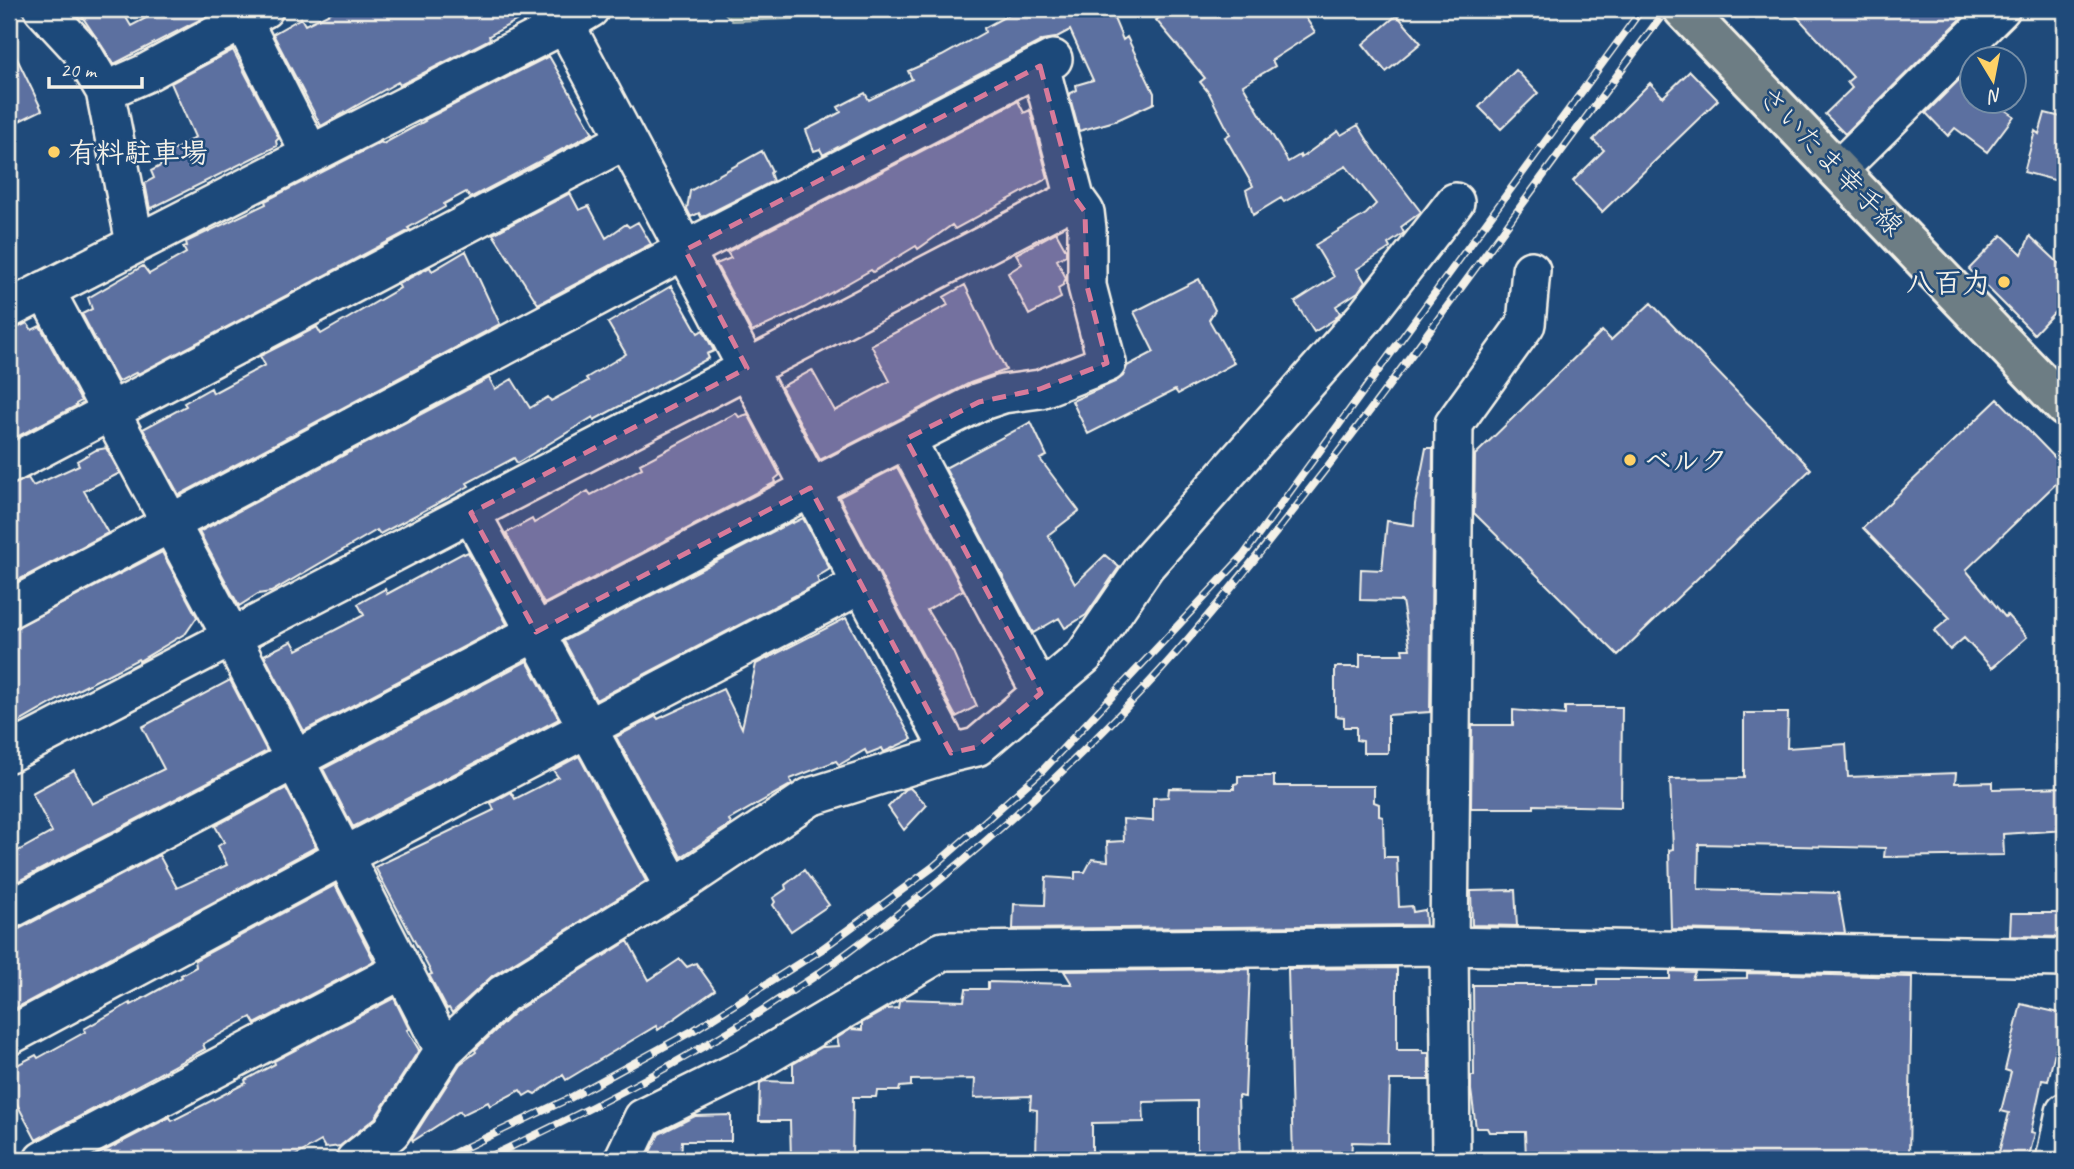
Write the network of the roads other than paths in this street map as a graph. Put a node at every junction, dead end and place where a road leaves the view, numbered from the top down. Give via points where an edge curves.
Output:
1 (43, 9) edge
2 (1683, 9) edge
3 (2001, 9) edge
4 (248, 12) edge
5 (577, 16) edge
6 (105, 91) junction
7 (626, 140) junction
8 (310, 154) junction
9 (1839, 169) junction
10 (1075, 198) junction
11 (1455, 202) dead end
12 (135, 243) junction
13 (685, 250) junction
14 (1531, 270) dead end
15 (45, 290) junction
16 (9, 309) edge
17 (747, 368) junction
18 (2065, 407) edge
19 (109, 412) junction
20 (906, 439) junction
21 (9, 465) edge
22 (810, 488) junction
23 (471, 513) junction
24 (169, 522) junction
25 (862, 584) junction
26 (9, 609) edge
27 (536, 632) junction
28 (232, 638) junction
29 (1041, 693) junction
30 (589, 728) junction
31 (951, 752) junction
32 (9, 753) edge
33 (295, 762) junction
34 (344, 856) junction
35 (674, 888) junction
36 (9, 910) edge
37 (1450, 946) junction
38 (2065, 958) edge
39 (402, 970) junction
40 (9, 1036) edge
41 (444, 1050) junction
42 (2065, 1112) edge
43 (43, 1160) edge
44 (355, 1160) edge
45 (623, 1160) edge
46 (1451, 1160) edge
47 (2055, 1160) edge

1 - 6 street via 80,49
2 - 9 main road, さいたま幸手線
3 - 9 street
4 - 6 street via 144,74
4 - 8 street
5 - 7 street
5 - 8 street
6 - 12 street
7 - 13 street
7 - 19 street
8 - 12 street
9 - 18 main road, さいたま幸手線
10 - 13 street via 1046,62
10 - 17 street
10 - 20 street via 1085,212 1087,286 1107,363 1041,389 979,402
11 - 29 street via 1365,317 1146,565 1084,656
12 - 15 street
13 - 17 street
13 - 24 street
14 - 37 street via 1526,324 1454,424
15 - 16 street
15 - 19 street
17 - 22 street
17 - 23 street
19 - 21 street
19 - 24 street
20 - 22 street
20 - 29 street
22 - 25 street
22 - 27 street
23 - 27 street
23 - 28 street
24 - 26 street
24 - 28 street
25 - 30 street
25 - 31 street
27 - 30 street
27 - 33 street
28 - 32 street
28 - 33 street
29 - 31 street via 977,747
30 - 34 street
30 - 35 street
31 - 35 street via 810,797
33 - 34 street
33 - 36 street
34 - 39 street
34 - 40 street
35 - 41 street via 503,995
37 - 38 street
37 - 45 street via 943,951 750,1065 643,1118
37 - 46 street
39 - 41 street
39 - 43 street
41 - 44 street via 391,1132
42 - 47 street

